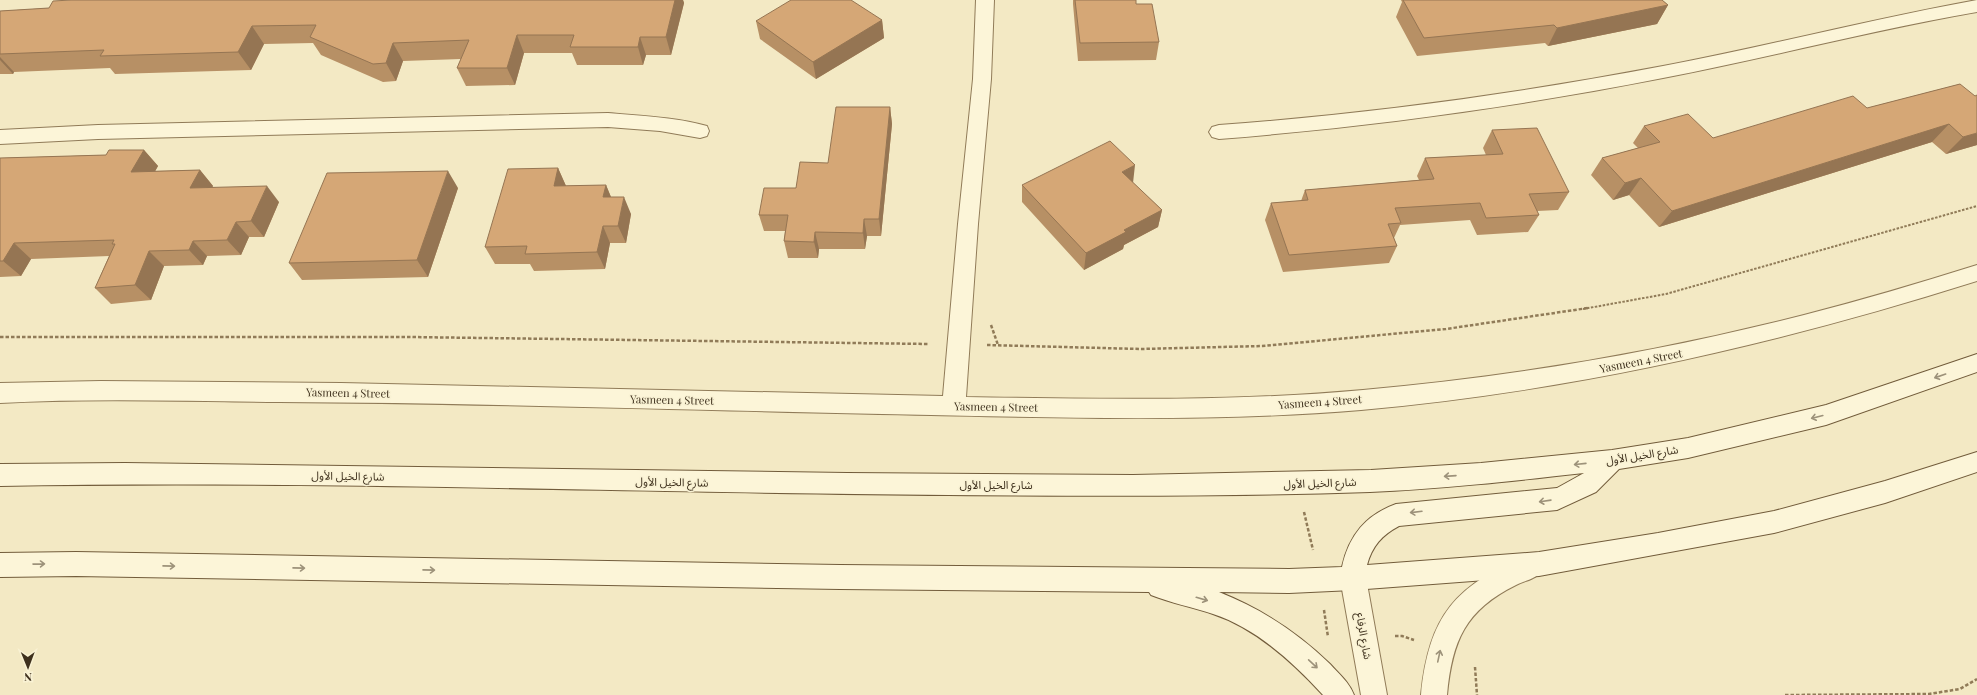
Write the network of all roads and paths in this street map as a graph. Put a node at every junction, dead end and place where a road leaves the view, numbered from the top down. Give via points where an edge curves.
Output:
1 (985, 0) edge
2 (1977, 6) edge
3 (700, 131) dead end
4 (1218, 132) dead end
5 (0, 137) edge
6 (1977, 206) edge
7 (1977, 273) edge
8 (0, 337) edge
9 (959, 344) junction
10 (1977, 364) edge
11 (0, 393) edge
12 (954, 407) junction
13 (1612, 460) junction
14 (1977, 462) edge
15 (0, 475) edge
16 (1539, 564) junction
17 (0, 565) edge
18 (1353, 578) junction
19 (1138, 580) junction
20 (1476, 667) dead end
21 (1977, 679) edge
22 (1341, 695) edge
23 (1374, 695) edge
24 (1434, 695) edge
25 (1477, 695) edge
26 (1785, 695) edge

1 - 9 street via 982,79
2 - 4 street via 1622,80 1484,103 1282,128
3 - 5 street via 660,124 608,120 98,132
6 - 9 path via 1666,294 1558,314 1446,329 1262,346 1141,349
7 - 12 street, Yasmeen 4 Street via 1814,321 1690,351 1541,378 1417,395 1270,406
8 - 9 path via 410,337
9 - 12 street
10 -> 13 street, شارع الخيل الأول via 1826,415 1688,448
11 - 12 street, Yasmeen 4 Street via 351,392
13 -> 15 street, شارع الخيل الأول via 1481,474 1371,481 1133,486 125,473
13 -> 18 street, شارع الرفاع via 1599,477 1580,490 1557,499 1396,515 1377,524 1363,539 1355,558
14 - 16 street via 1885,492 1774,522
16 - 18 street
24 -> 16 street via 1434,678 1441,648 1455,617 1478,593 1507,575
17 -> 19 street via 92,564
18 - 19 street via 1289,581
18 - 23 street, شارع الرفاع
19 -> 22 street via 1214,603 1249,618 1282,638 1314,665
20 - 25 path
21 - 26 path via 1960,689 1929,694

